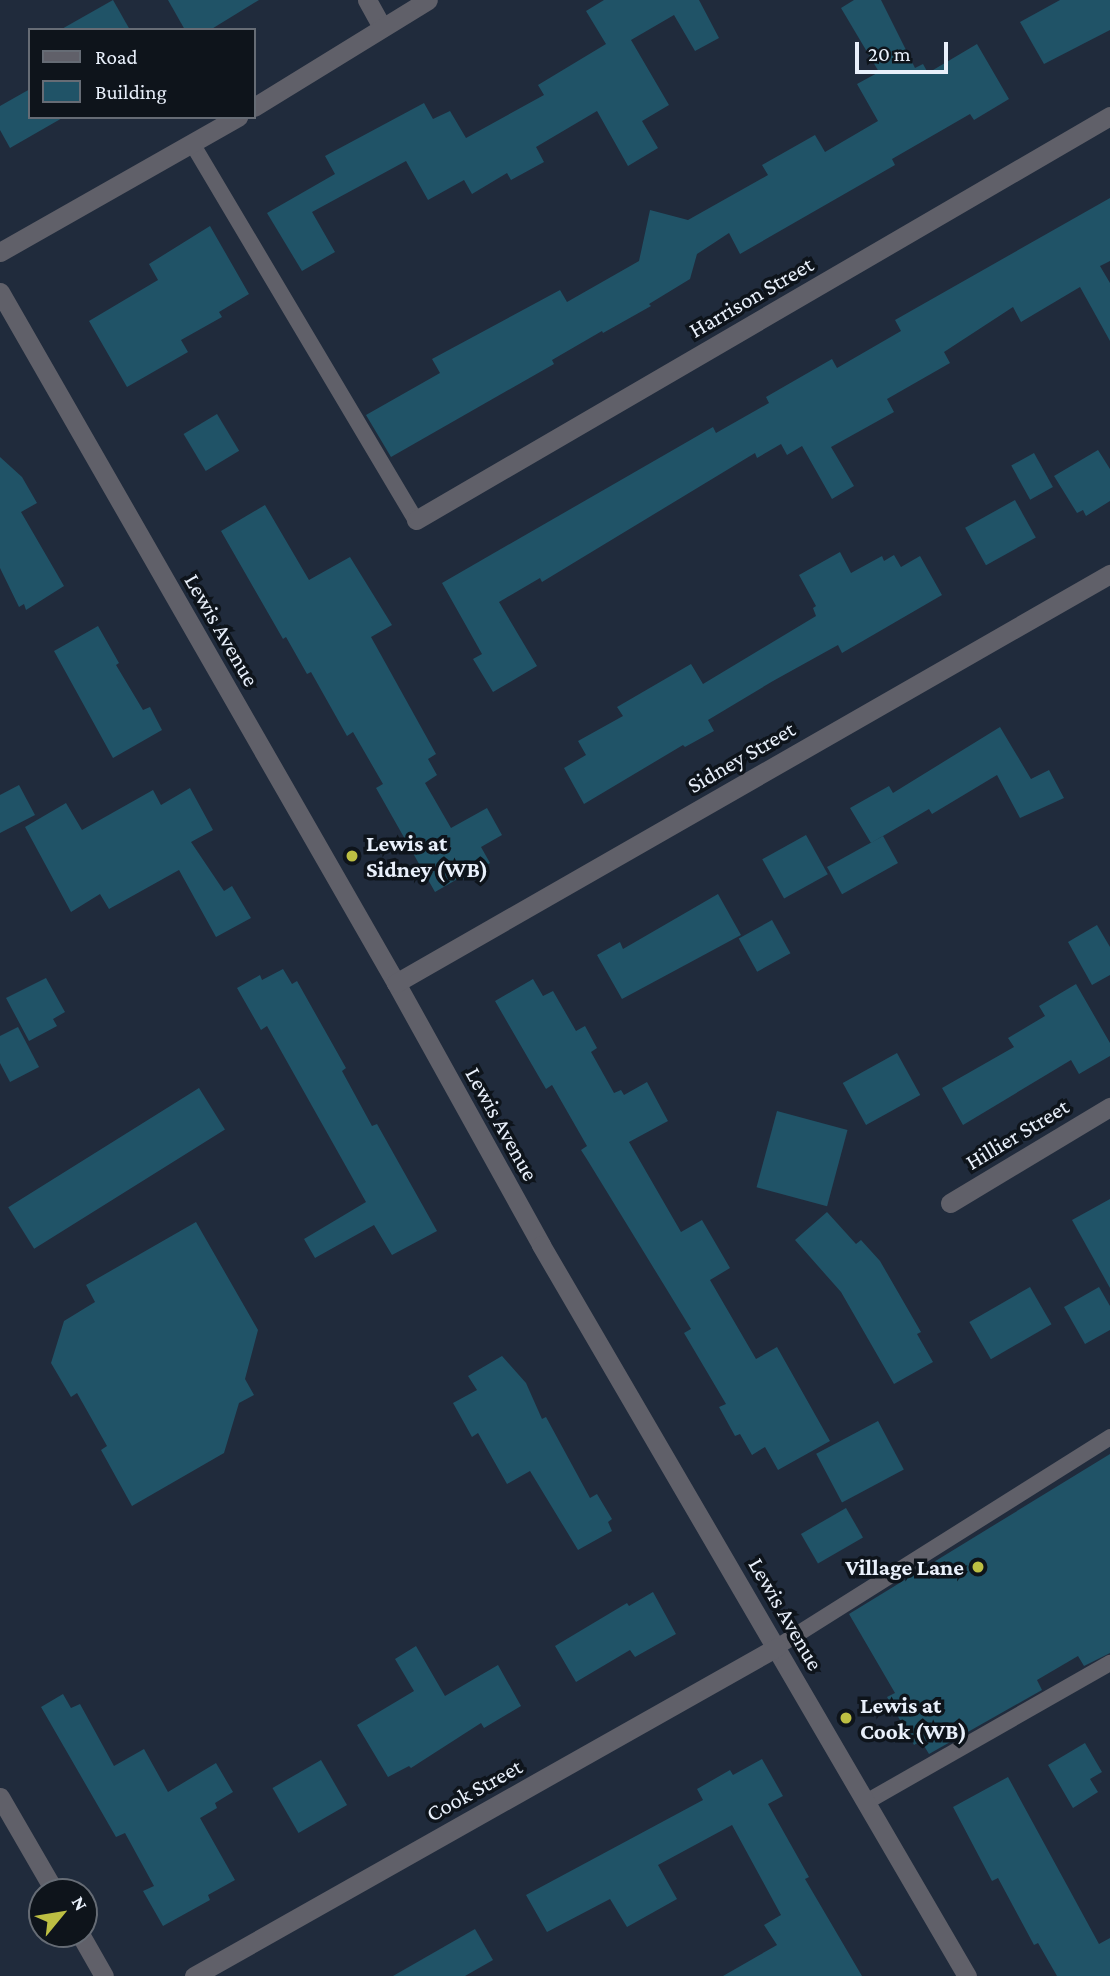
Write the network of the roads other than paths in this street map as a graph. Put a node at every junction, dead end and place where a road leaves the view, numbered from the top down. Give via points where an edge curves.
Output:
1 (367, 0) edge
2 (428, 0) edge
3 (382, 27) junction
4 (256, 106) edge
5 (1110, 116) edge
6 (235, 119) edge
7 (193, 145) junction
8 (0, 252) edge
9 (0, 292) edge
10 (416, 520) joint
11 (1110, 573) edge
12 (396, 983) junction
13 (1110, 1107) edge
14 (950, 1203) dead end
15 (1110, 1437) edge
16 (777, 1647) junction
17 (1110, 1663) edge
18 (0, 1797) edge
19 (867, 1801) junction
20 (47, 1878) edge
21 (88, 1948) edge
22 (104, 1976) edge
23 (194, 1976) edge
24 (967, 1976) edge

1 - 3 street
2 - 3 street
3 - 4 street
5 - 10 street, Harrison Street
6 - 7 street
7 - 8 street
7 - 10 lane
9 - 12 street, Lewis Avenue
11 - 12 street, Sidney Street
12 - 16 street, Lewis Avenue via 541,1245
13 - 14 street, Hillier Street
15 - 16 lane
16 - 19 street, Lewis Avenue
16 - 23 street, Cook Street
17 - 19 lane
18 - 20 street
19 - 24 street, Lewis Avenue
21 - 22 street

